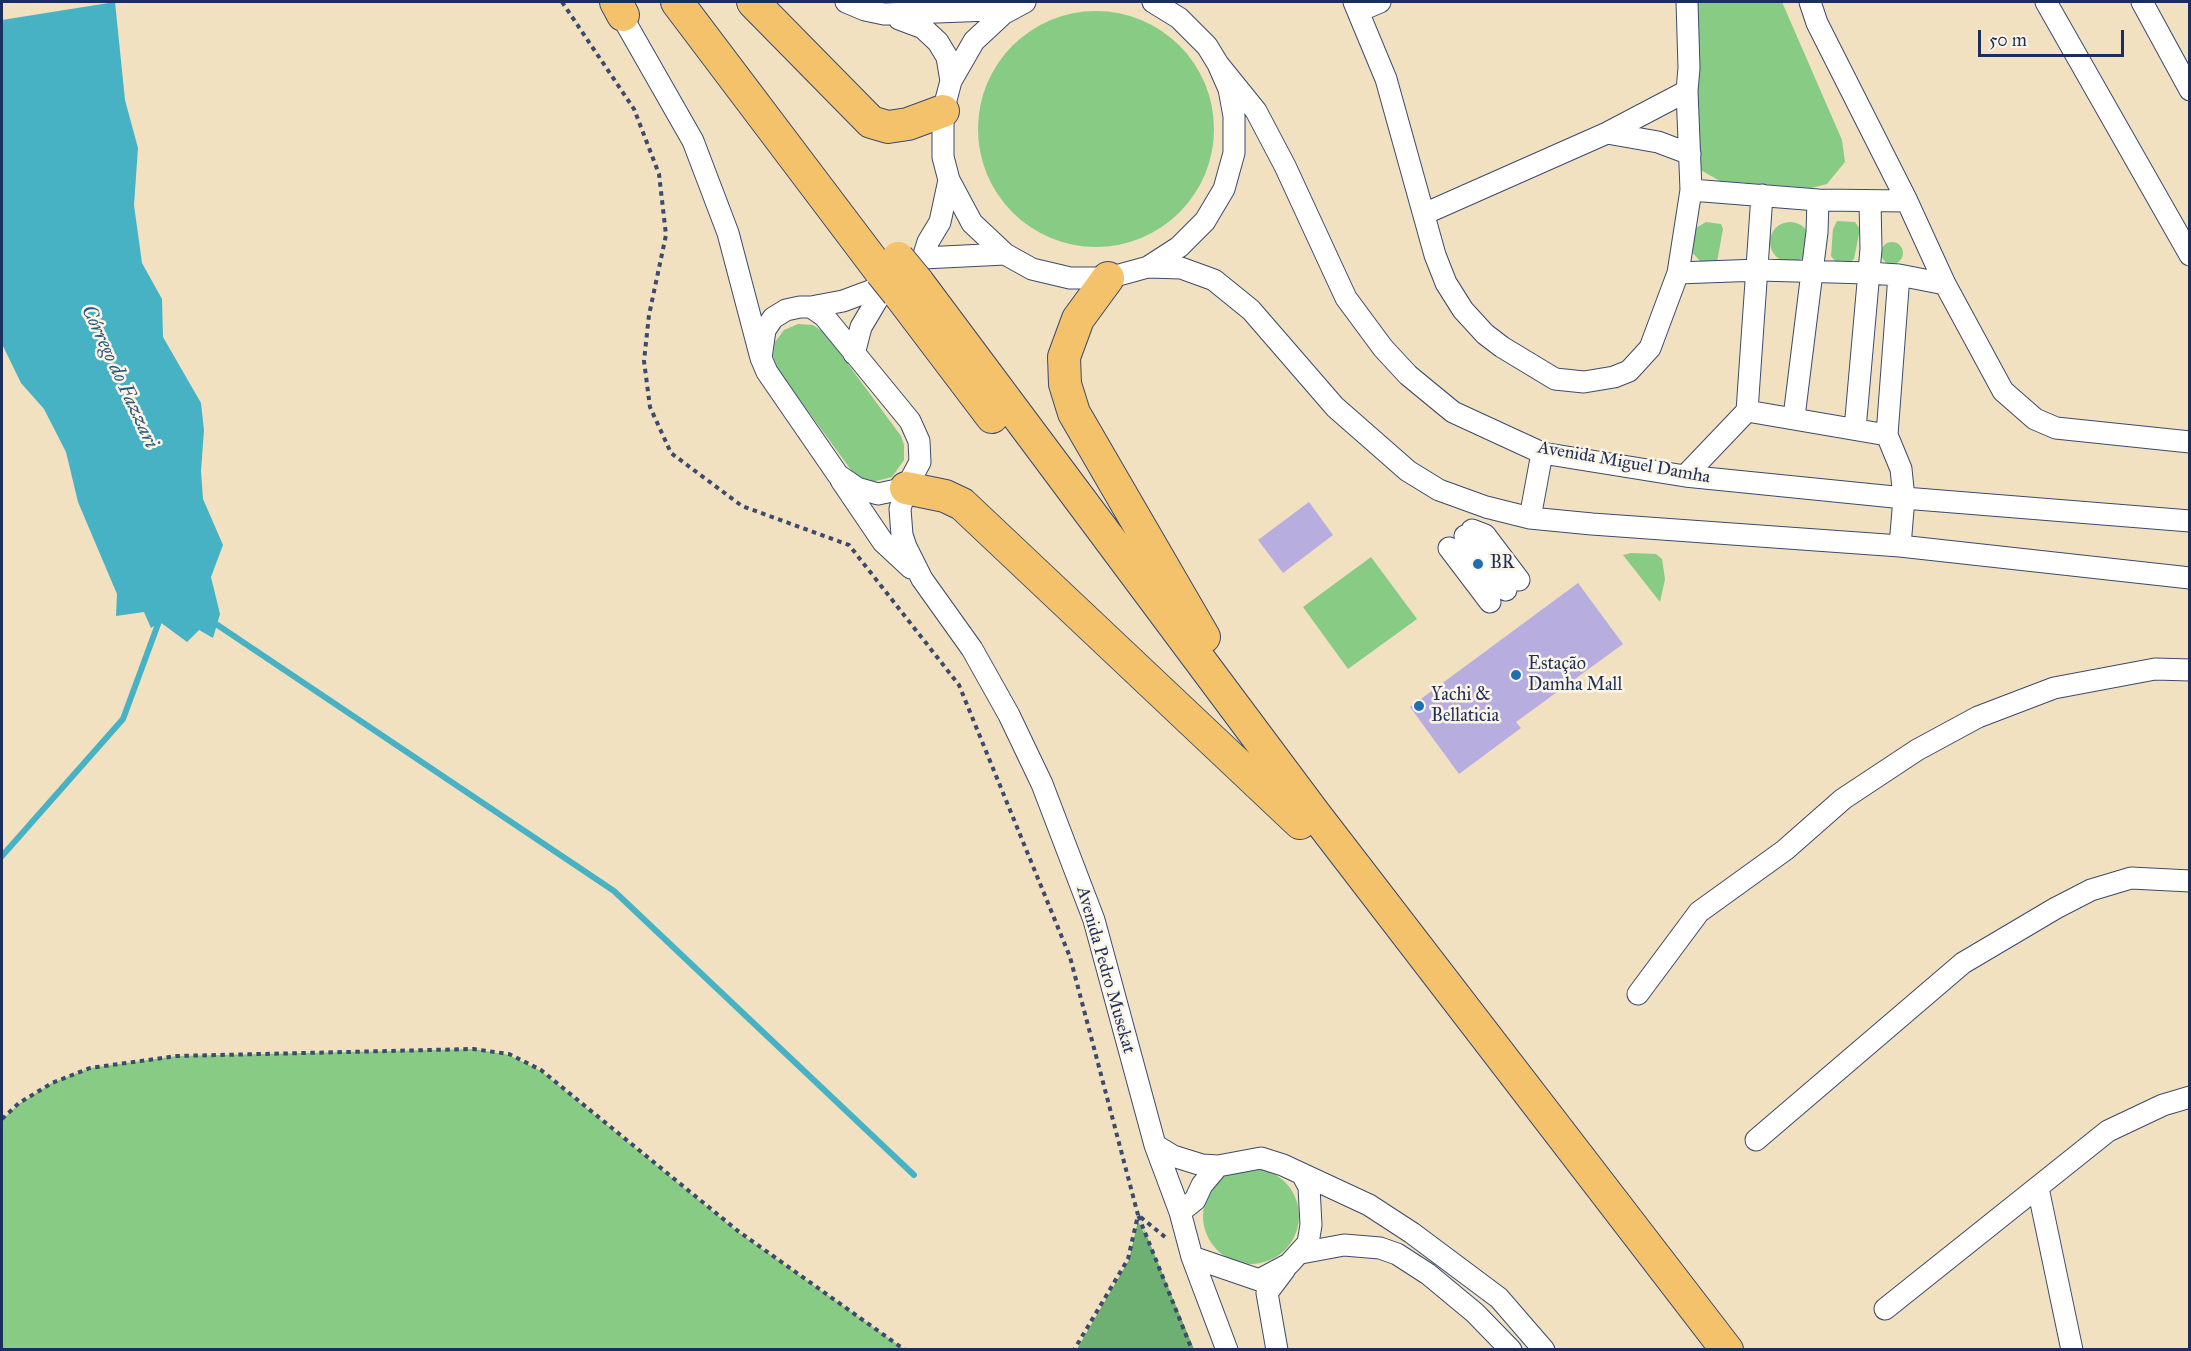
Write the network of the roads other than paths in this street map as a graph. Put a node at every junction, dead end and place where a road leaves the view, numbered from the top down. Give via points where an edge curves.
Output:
1 (676, 2) edge
2 (704, 2) edge
3 (753, 2) edge
4 (846, 2) edge
5 (1153, 2) edge
6 (1380, 2) edge
7 (1687, 2) edge
8 (1810, 2) edge
9 (2046, 2) edge
10 (2142, 2) edge
11 (617, 6) edge
12 (1015, 6) edge
13 (1356, 6) edge
14 (884, 14) junction
15 (1218, 64) junction
16 (951, 81) junction
17 (2190, 90) edge
18 (1687, 91) junction
19 (943, 111) junction
20 (1607, 133) junction
21 (1690, 154) junction
22 (949, 180) junction
23 (1691, 190) junction
24 (1762, 195) junction
25 (1818, 200) junction
26 (1870, 201) junction
27 (1907, 201) junction
28 (1424, 214) junction
29 (1005, 254) junction
30 (2190, 255) edge
31 (1148, 267) junction
32 (1759, 270) junction
33 (1812, 271) junction
34 (1678, 273) junction
35 (1868, 273) junction
36 (901, 274) junction
37 (1899, 275) junction
38 (1108, 278) junction
39 (1945, 284) junction
40 (811, 307) junction
41 (854, 354) junction
42 (760, 358) junction
43 (1748, 411) junction
44 (1794, 417) junction
45 (1856, 429) junction
46 (1887, 435) junction
47 (2190, 442) edge
48 (1542, 453) junction
49 (838, 475) junction
50 (1685, 476) junction
51 (906, 488) junction
52 (1904, 498) junction
53 (1530, 518) junction
54 (2190, 521) edge
55 (1900, 546) junction
56 (2190, 578) edge
57 (922, 579) junction
58 (1499, 596) joint
59 (2190, 670) edge
60 (1307, 818) junction
61 (2190, 881) edge
62 (1638, 994) dead end
63 (2190, 1097) edge
64 (1756, 1140) dead end
65 (1155, 1145) junction
66 (1218, 1166) junction
67 (1302, 1174) junction
68 (2038, 1188) junction
69 (1180, 1212) junction
70 (1192, 1257) junction
71 (1295, 1258) junction
72 (1885, 1309) dead end
73 (1276, 1345) edge
74 (1227, 1350) edge
75 (1510, 1350) edge
76 (1544, 1350) edge
77 (1702, 1350) edge
78 (1727, 1350) edge
79 (2072, 1350) edge

1 - 36 highway
2 - 36 highway
3 - 19 highway via 871,122 888,128
4 - 14 street
5 - 15 street via 1179,18 1207,46
6 - 13 street
7 - 18 street
8 - 27 street
9 - 30 street
10 - 17 street
11 - 42 street, Avenida Pedro Musekat via 693,141 728,233
12 - 14 street
12 - 16 street via 974,41
13 - 28 street via 1386,79
14 - 16 street via 924,28 947,57
15 - 31 street via 1229,89 1234,116 1234,153 1224,189 1205,221 1179,247
15 - 48 street, Avenida Miguel Damha via 1256,111 1346,298 1383,348 1407,375 1453,412
16 - 19 street
18 - 20 street
18 - 21 street
19 - 22 street via 943,157
20 - 21 street via 1658,142
20 - 28 street
21 - 23 street
22 - 29 street via 972,223
22 - 36 street via 940,222
23 - 24 street
23 - 34 street
24 - 25 street
24 - 32 street
25 - 26 street
25 - 33 street
26 - 27 street
26 - 35 street
27 - 39 street
28 - 34 street via 1446,283 1463,310 1485,334 1555,379 1584,382 1629,371 1650,348
29 - 36 street
29 - 38 street via 1032,269 1070,278
31 - 38 street
31 - 53 street via 1181,268 1214,280 1251,310 1335,407 1408,471 1439,490
32 - 33 street
32 - 34 street
32 - 43 street
33 - 35 street
33 - 44 street
35 - 37 street
35 - 45 street
36 - 40 street via 843,301
36 - 41 street via 861,327
36 - 60 highway
37 - 39 street
37 - 46 street
38 - 60 highway via 1078,319 1064,357 1065,384 1074,413
39 - 47 street via 2003,391 2035,419 2056,428
40 - 41 street, Avenida Pedro Musekat via 824,316
40 - 42 street via 786,310 773,318 765,330
41 - 51 street, Avenida Pedro Musekat via 910,421 919,441 920,462
42 - 49 street, Avenida Pedro Musekat
43 - 44 street
43 - 50 street
44 - 45 street
45 - 46 street
46 - 52 street via 1901,469
48 - 50 street, Avenida Miguel Damha
48 - 53 street
49 - 51 street via 857,488 878,495
49 - 57 street, Avenida Pedro Musekat via 883,542
50 - 52 street, Avenida Miguel Damha
51 - 57 street, Avenida Pedro Musekat via 900,509 902,535
51 - 60 highway via 945,496 962,504
52 - 54 street, Avenida Miguel Damha
52 - 55 street
53 - 55 street
55 - 56 street
57 - 65 street, Avenida Pedro Musekat via 972,650 1042,784 1094,920
58 - 58 street via 1456,542
59 - 62 street via 2156,669 2054,688 1978,717 1917,750 1843,799 1785,850 1699,912
60 - 77 highway
60 - 78 highway
61 - 64 street via 2131,878 2091,890 1963,963
63 - 68 street via 2108,1131
65 - 66 street via 1173,1156
65 - 69 street, Avenida Pedro Musekat
66 - 67 street via 1261,1158
66 - 69 street via 1195,1200
67 - 71 street via 1309,1187 1312,1209 1308,1242
67 - 76 street via 1370,1205 1421,1239 1499,1298
68 - 72 street
68 - 79 street
69 - 70 street, Avenida Pedro Musekat
70 - 71 street via 1259,1280
70 - 74 street, Avenida Pedro Musekat
71 - 73 street via 1267,1293
71 - 75 street via 1344,1245 1380,1248 1397,1254 1475,1313

